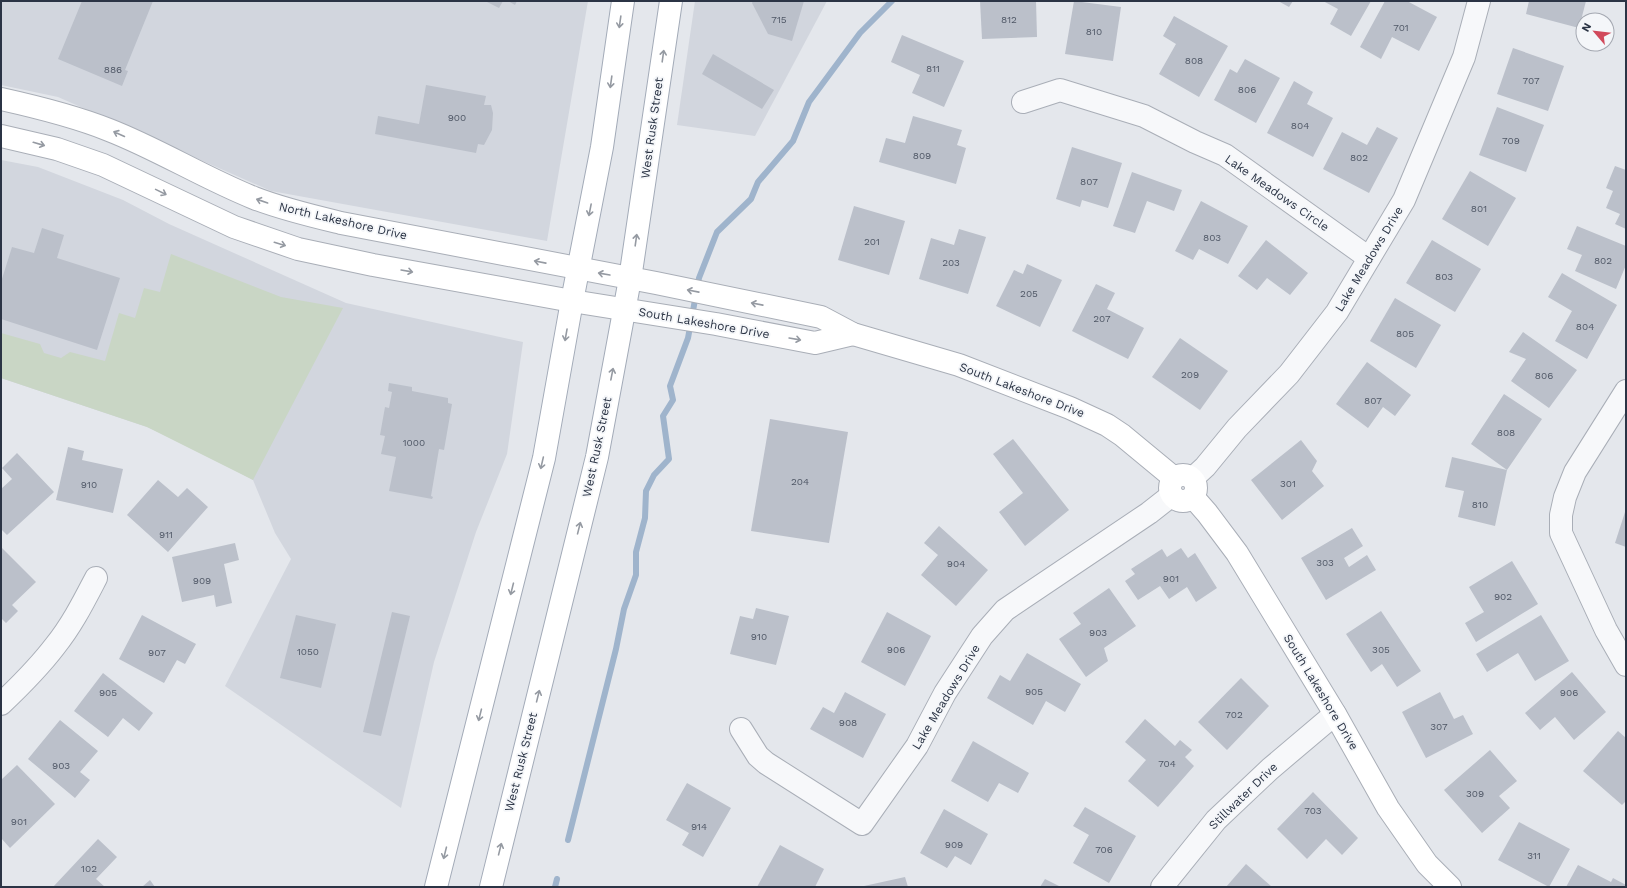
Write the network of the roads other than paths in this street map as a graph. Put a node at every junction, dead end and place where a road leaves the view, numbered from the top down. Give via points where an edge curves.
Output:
1 (623, 1) edge
2 (671, 1) edge
3 (1479, 1) edge
4 (1, 100) edge
5 (1023, 102) dead end
6 (1, 136) edge
7 (140, 143) junction
8 (126, 175) junction
9 (1369, 258) junction
10 (578, 269) junction
11 (630, 279) junction
12 (572, 301) junction
13 (625, 309) junction
14 (853, 334) junction
15 (1626, 391) edge
16 (1183, 487) junction
17 (96, 578) dead end
18 (1626, 665) edge
19 (1, 704) edge
20 (1335, 714) junction
21 (741, 729) dead end
22 (436, 887) edge
23 (491, 887) edge
24 (1162, 887) edge
25 (1450, 887) edge

1 -> 10 main road via 602,147
11 -> 2 main road, West Rusk Street
3 - 9 street, Lake Meadows Drive via 1464,57 1404,200
7 -> 4 main road, North Lakeshore Drive via 84,120
5 - 9 street, Lake Meadows Circle via 1060,90 1144,116 1225,155
6 -> 8 main road via 56,149
7 - 8 main road
10 -> 7 main road, North Lakeshore Drive via 341,223 277,206 228,187
8 -> 12 main road via 234,228 298,249
9 - 16 street, Lake Meadows Drive via 1338,312 1295,366 1237,428 1205,467
11 -> 10 main road, North Lakeshore Drive
10 - 12 main road
11 - 13 main road, West Rusk Street
14 -> 11 main road, South Lakeshore Drive via 820,317
12 - 13 main road
12 -> 22 main road via 544,458
13 -> 14 main road, South Lakeshore Drive via 815,343
23 -> 13 main road, West Rusk Street via 597,457
14 - 16 main road, South Lakeshore Drive via 959,365 1107,425
15 - 18 street via 1575,472 1565,497 1561,533 1606,630
16 - 20 main road, South Lakeshore Drive via 1207,513 1237,553
16 - 21 street, Lake Meadows Drive via 1149,513 1005,610 982,636 945,693 917,746 862,824 766,763 758,756
17 - 19 street via 56,645 28,678
20 - 24 street, Stillwater Drive via 1270,769 1216,820
20 - 25 main road, South Lakeshore Drive via 1388,808 1427,864

